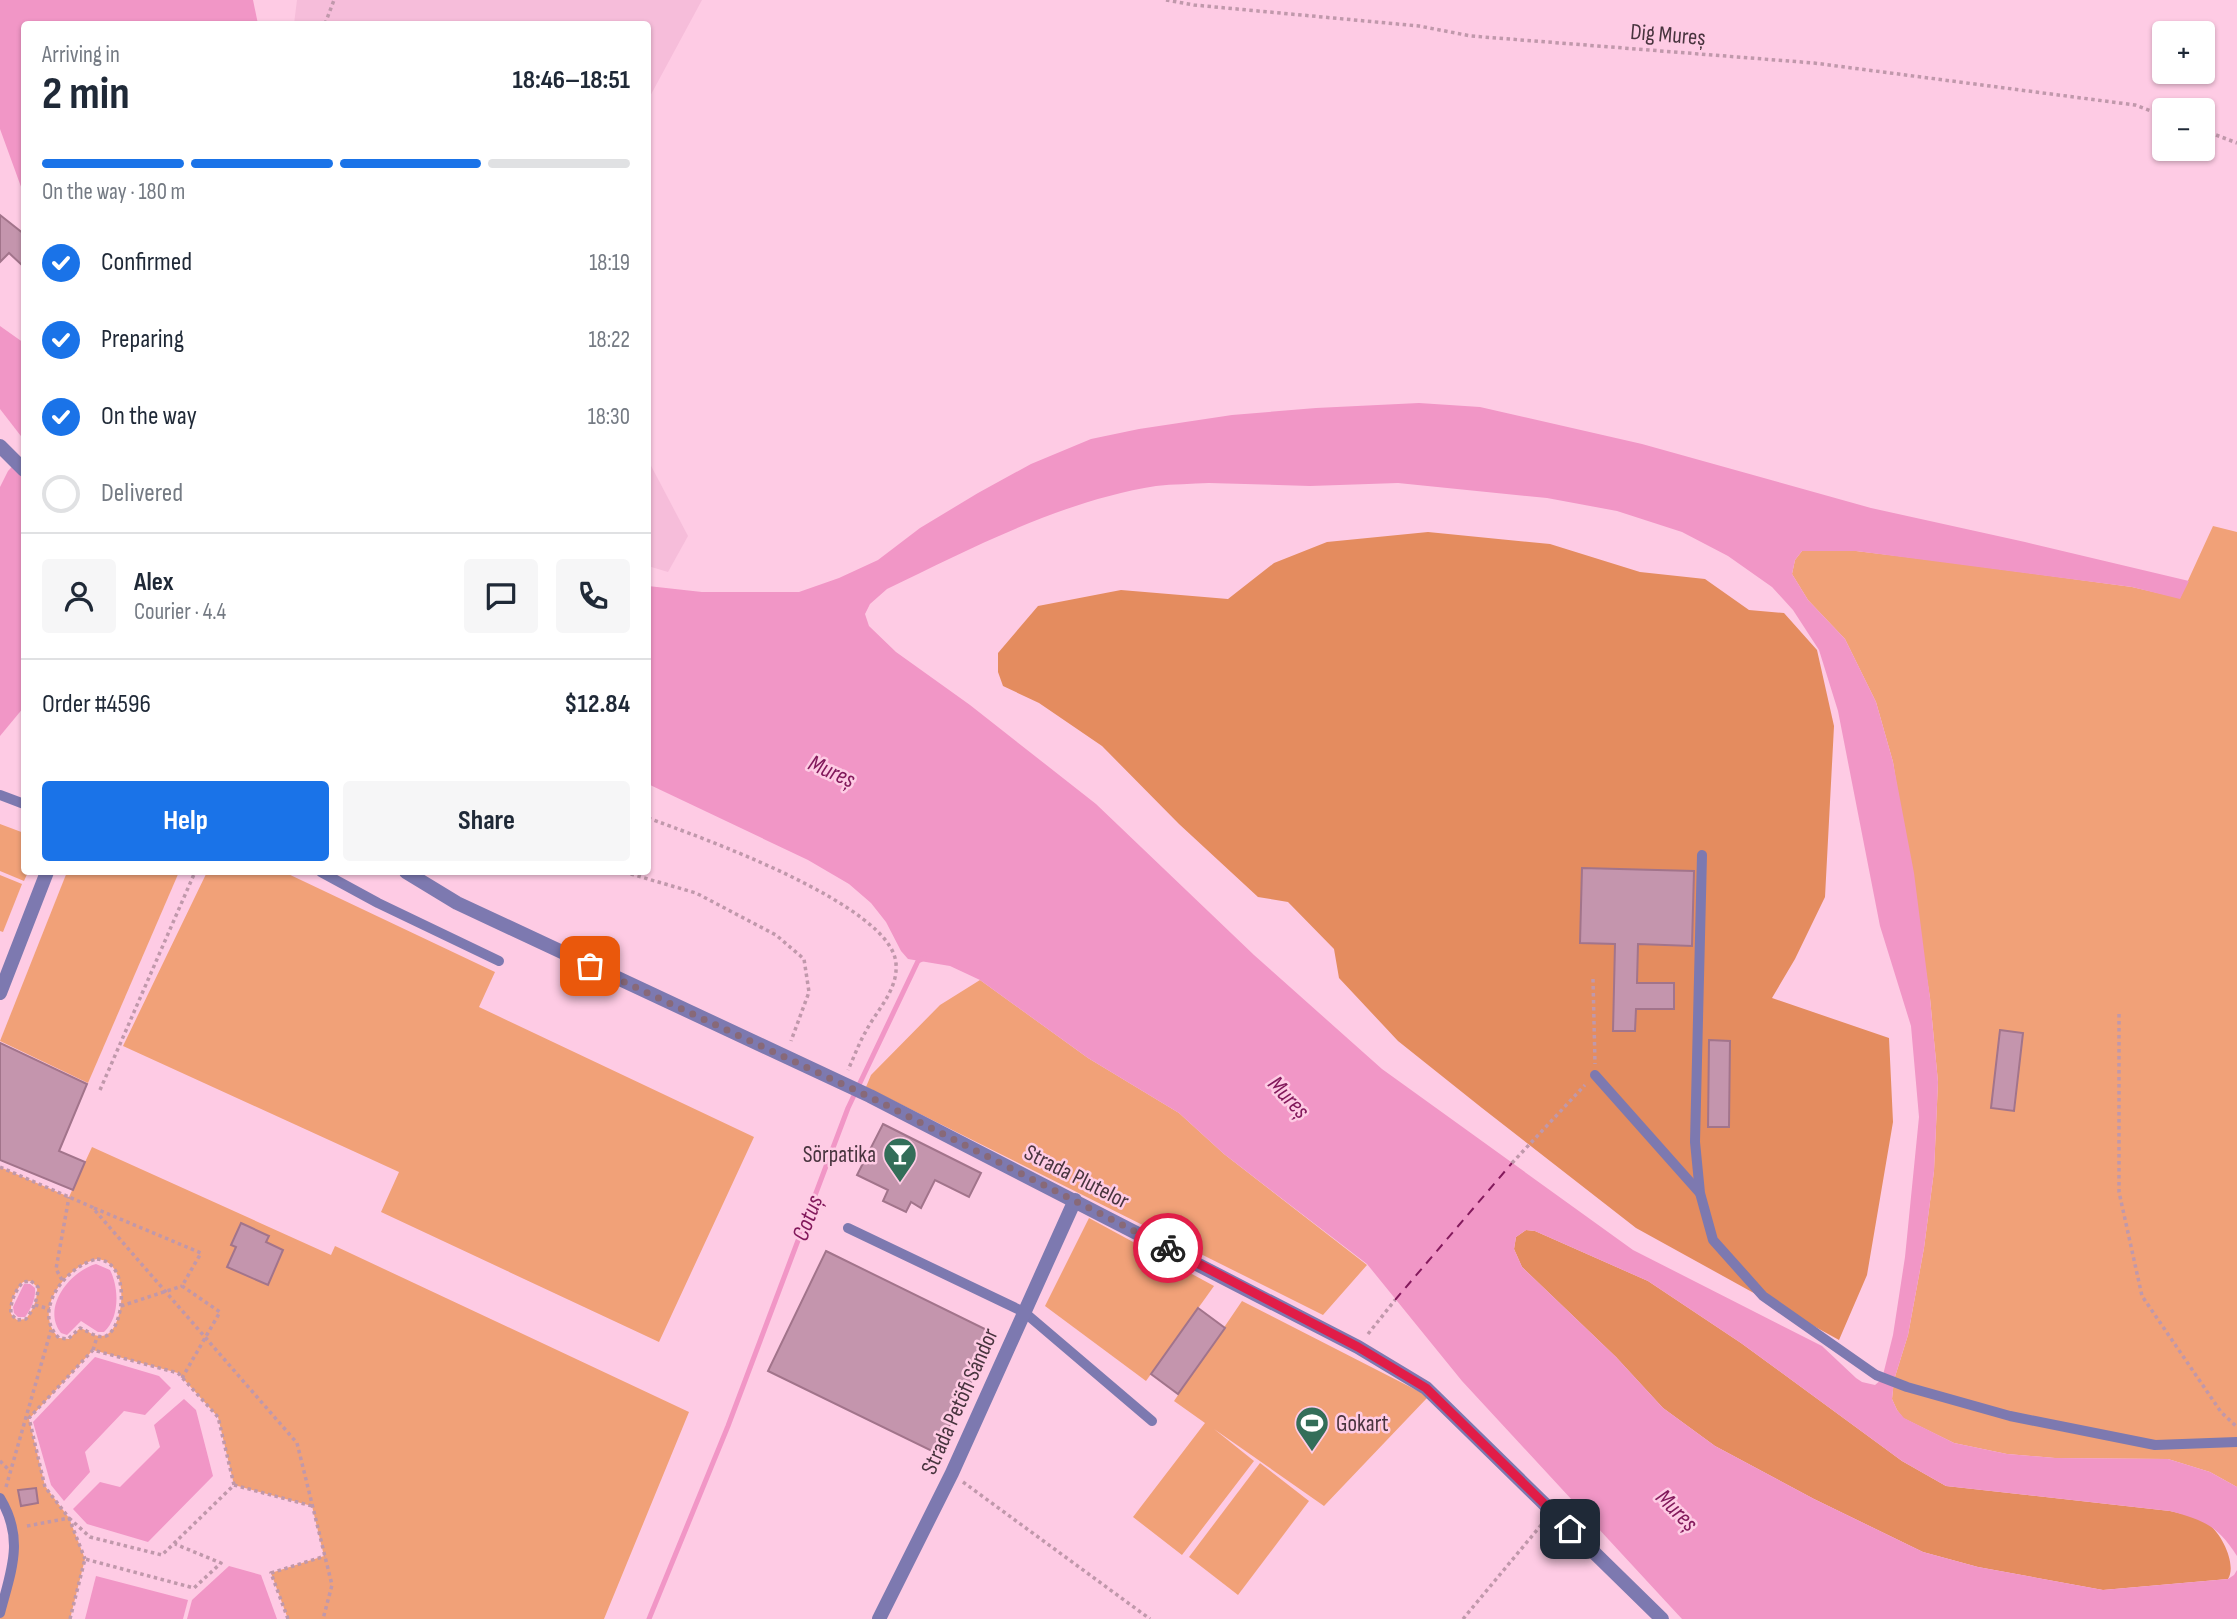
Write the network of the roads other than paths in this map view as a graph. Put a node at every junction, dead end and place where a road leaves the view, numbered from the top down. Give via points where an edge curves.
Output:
1 (0, 446) edge
2 (19, 465) edge
3 (0, 795) edge
4 (21, 803) edge
5 (1702, 855) dead end
6 (46, 875) edge
7 (327, 875) edge
8 (411, 875) edge
9 (499, 961) dead end
10 (0, 993) edge
11 (1595, 1075) road end
12 (1700, 1193) junction
13 (1075, 1200) junction
14 (848, 1228) dead end
15 (1024, 1312) junction
16 (1152, 1421) dead end
17 (2237, 1443) edge
18 (1, 1499) edge
19 (0, 1613) edge
20 (879, 1619) edge
21 (1662, 1619) edge

1 - 2 street
3 - 4 lane
5 - 12 lane via 1695,1142
6 - 10 street
7 - 9 lane
8 - 13 street, Strada Plutelor via 457,903 842,1083
11 - 12 lane
12 - 17 lane via 1713,1240 1763,1296 1876,1375 2010,1416 2155,1445
13 - 15 street, Strada Petöfi Sándor
13 - 21 street, Strada Plutelor via 1358,1347 1426,1388
14 - 15 lane
15 - 16 lane
15 - 20 street, Strada Petöfi Sándor via 952,1473
18 - 19 lane via 14,1528 13,1564

